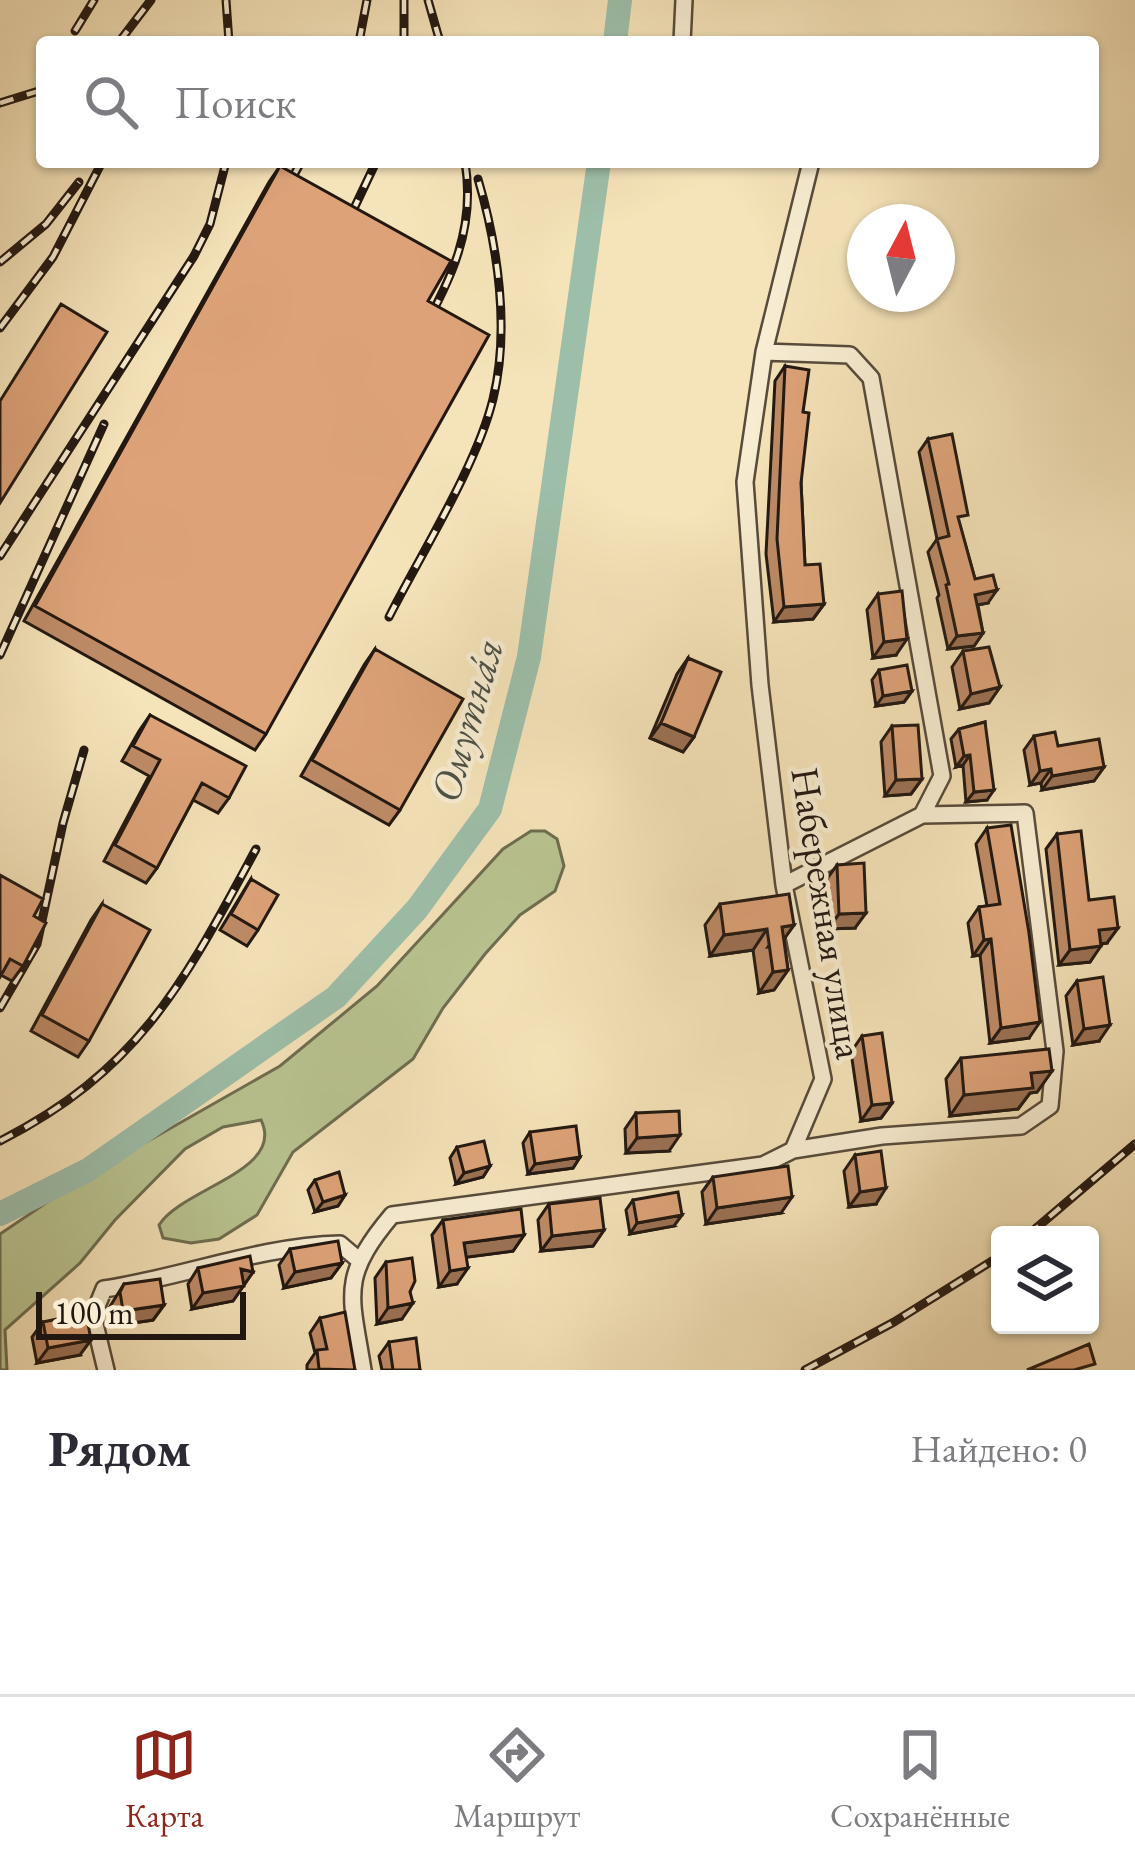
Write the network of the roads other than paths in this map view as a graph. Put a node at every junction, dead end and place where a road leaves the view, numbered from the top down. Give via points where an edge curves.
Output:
1 (684, 0) edge
2 (682, 36) edge
3 (810, 168) edge
4 (764, 352) junction
5 (922, 815) junction
6 (784, 885) junction
7 (793, 1150) junction
8 (360, 1262) junction
9 (106, 1370) edge
10 (363, 1370) edge

1 - 2 street
3 - 4 street, Набережная улица
4 - 5 street via 850,355 871,378 942,776
4 - 6 street, Набережная улица via 745,482
5 - 6 street
5 - 7 street via 1025,813 1055,1051 1050,1106 1021,1126
6 - 7 street, Набережная улица via 824,1079
7 - 8 street via 763,1165 392,1215
8 - 9 street via 340,1244 302,1245 104,1289 93,1316
8 - 10 street via 350,1288

